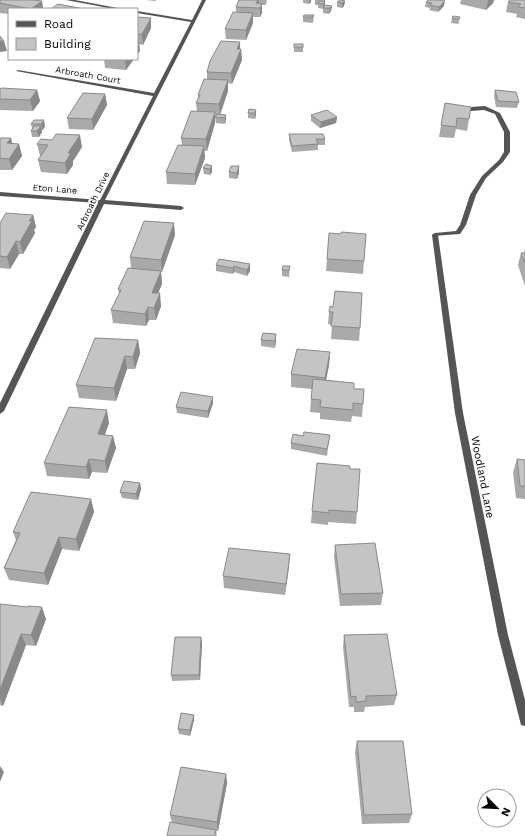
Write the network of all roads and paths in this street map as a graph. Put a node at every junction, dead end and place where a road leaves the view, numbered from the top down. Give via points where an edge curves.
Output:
1 (68, 0) edge
2 (204, 0) edge
3 (115, 8) edge
4 (138, 12) edge
5 (193, 21) junction
6 (18, 71) dead end
7 (156, 95) junction
8 (471, 108) edge
9 (0, 194) edge
10 (102, 202) junction
11 (181, 208) dead end
12 (0, 411) edge
13 (525, 721) edge

1 - 3 street
2 - 5 street, Arbroath Drive
4 - 5 street
5 - 7 street, Arbroath Drive
6 - 7 street, Arbroath Court
7 - 10 street, Arbroath Drive
8 - 13 street, Woodland Lane via 485,108 497,112 507,132 507,152 484,177 473,195 463,226 458,233 435,235 459,413 503,636
9 - 10 street, Eton Lane
10 - 11 street, Eton Lane
10 - 12 street, Arbroath Drive

